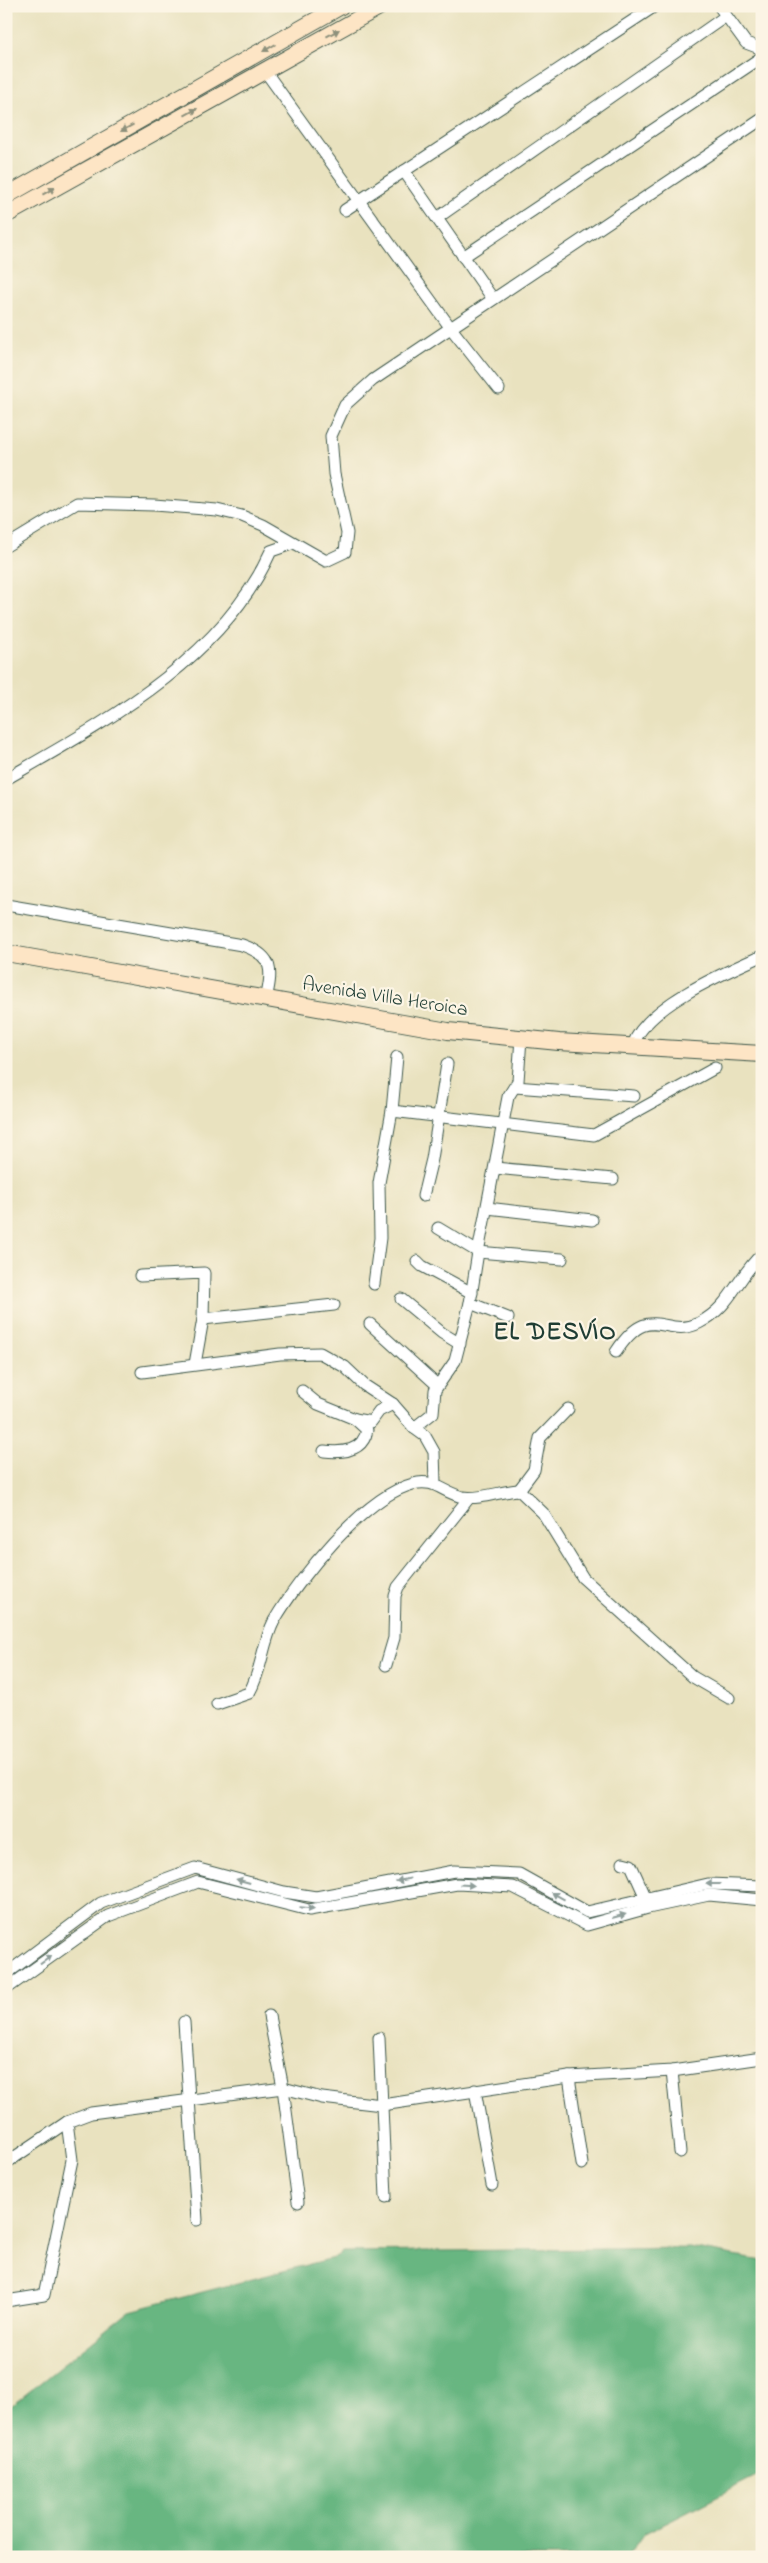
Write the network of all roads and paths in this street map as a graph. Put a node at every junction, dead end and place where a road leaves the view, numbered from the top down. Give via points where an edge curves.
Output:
1 (341, 6) edge
2 (381, 6) edge
3 (655, 6) edge
4 (719, 6) edge
5 (726, 16) junction
6 (762, 49) edge
7 (762, 57) edge
8 (265, 71) junction
9 (762, 119) edge
10 (404, 171) junction
11 (6, 196) edge
12 (358, 201) junction
13 (345, 210) dead end
14 (6, 215) edge
15 (437, 218) junction
16 (464, 256) junction
17 (493, 298) junction
18 (450, 327) junction
19 (499, 389) dead end
20 (294, 543) junction
21 (6, 546) edge
22 (6, 779) edge
23 (6, 905) edge
24 (6, 953) edge
25 (762, 956) edge
26 (266, 1000) junction
27 (521, 1038) junction
28 (633, 1045) junction
29 (762, 1054) edge
30 (397, 1057) dead end
31 (447, 1064) dead end
32 (715, 1068) dead end
33 (515, 1086) junction
34 (634, 1096) dead end
35 (392, 1111) junction
36 (439, 1116) junction
37 (504, 1125) junction
38 (496, 1168) junction
39 (613, 1179) dead end
40 (423, 1196) dead end
41 (487, 1208) junction
42 (592, 1220) dead end
43 (438, 1228) dead end
44 (478, 1252) junction
45 (762, 1254) edge
46 (562, 1259) dead end
47 (417, 1261) dead end
48 (140, 1276) dead end
49 (374, 1284) dead end
50 (471, 1298) junction
51 (400, 1299) dead end
52 (334, 1305) dead end
53 (203, 1318) junction
54 (508, 1318) dead end
55 (370, 1324) dead end
56 (460, 1344) junction
57 (616, 1352) dead end
58 (196, 1364) junction
59 (142, 1372) dead end
60 (437, 1385) junction
61 (302, 1391) dead end
62 (393, 1404) junction
63 (568, 1409) dead end
64 (355, 1419) junction
65 (414, 1428) junction
66 (324, 1451) dead end
67 (435, 1483) junction
68 (519, 1490) junction
69 (469, 1498) junction
70 (386, 1665) dead end
71 (729, 1698) dead end
72 (217, 1704) dead end
73 (623, 1863) dead end
74 (762, 1886) edge
75 (646, 1898) junction
76 (762, 1900) edge
77 (6, 1974) edge
78 (6, 1989) edge
79 (269, 2016) dead end
80 (184, 2022) dead end
81 (379, 2038) dead end
82 (762, 2058) edge
83 (672, 2071) junction
84 (569, 2077) junction
85 (283, 2088) junction
86 (475, 2090) junction
87 (191, 2100) junction
88 (382, 2105) junction
89 (67, 2122) junction
90 (680, 2152) dead end
91 (6, 2163) edge
92 (582, 2164) dead end
93 (492, 2185) dead end
94 (386, 2197) dead end
95 (298, 2202) dead end
96 (197, 2220) dead end
97 (6, 2301) edge

1 -> 11 main road
8 -> 2 main road
3 - 10 street
4 - 5 street
5 - 6 street via 746,43
5 - 15 street
7 - 16 street
8 - 12 street
14 -> 8 main road
9 - 17 street
10 - 12 street
10 - 15 street
12 - 13 street
12 - 18 street
15 - 16 street
16 - 17 street
17 - 18 street
18 - 19 street
18 - 20 street via 373,380 345,405 331,436 334,474 348,533 345,552 326,561
20 - 21 street via 263,525 217,510 77,503
20 - 22 street via 271,551 260,576 230,615 162,680 115,714
23 - 26 street via 258,950 268,962 271,975
24 - 26 main road, Avenida Villa Heroica
25 - 28 street via 708,980 676,1001 636,1035
26 - 27 main road, Avenida Villa Heroica via 448,1031
27 - 28 main road, Avenida Villa Heroica
27 - 33 street
28 - 29 main road, Avenida Villa Heroica
30 - 35 street
31 - 36 street
32 - 37 street via 594,1135
33 - 34 street
33 - 37 street via 508,1097
35 - 36 street
35 - 49 street via 379,1183 380,1238
36 - 37 street
36 - 40 street
37 - 38 street
38 - 39 street
38 - 41 street
41 - 42 street
41 - 44 street
43 - 44 street
44 - 46 street
44 - 50 street
45 - 57 street via 742,1275 729,1300 718,1311 690,1327 644,1324 636,1328
47 - 50 street
48 - 53 street via 204,1273
50 - 54 street
50 - 56 street
51 - 56 street
52 - 53 street
53 - 58 street
55 - 60 street
56 - 60 street via 455,1361
58 - 59 street
58 - 62 street via 280,1354 320,1353 345,1367
60 - 65 street via 432,1413
61 - 64 street via 318,1404
62 - 64 street via 379,1411 371,1422
62 - 65 street
63 - 68 street via 540,1438 534,1470
64 - 66 street via 367,1430 358,1446 344,1451
65 - 67 street via 425,1436 434,1452
67 - 69 street via 449,1493
67 - 72 street via 413,1484 393,1492 352,1523 303,1581 275,1621 249,1693
68 - 69 street
68 - 71 street via 543,1513 584,1578 693,1677
69 - 70 street via 398,1587 394,1638
73 - 75 street via 631,1865
74 -> 75 street via 708,1884
75 -> 77 street via 587,1912 519,1874 454,1871 316,1897 284,1892 195,1868 101,1903
78 -> 76 street via 108,1916 198,1882 309,1910 457,1884 513,1887 587,1925 709,1895
79 - 85 street
80 - 87 street
81 - 88 street
82 - 83 street
83 - 84 street
83 - 90 street
84 - 86 street
84 - 92 street
85 - 87 street
85 - 88 street via 322,2098
85 - 95 street
86 - 88 street
86 - 93 street
87 - 89 street via 92,2113
87 - 96 street
88 - 94 street
89 - 91 street
89 - 97 street via 72,2160 44,2295

